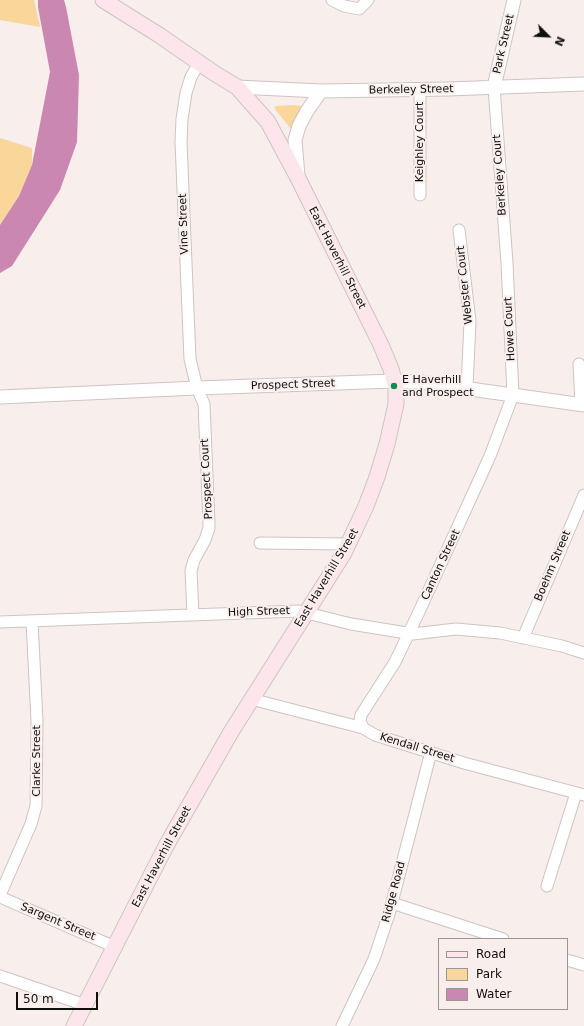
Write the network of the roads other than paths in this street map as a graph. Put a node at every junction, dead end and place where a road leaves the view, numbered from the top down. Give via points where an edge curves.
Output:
1 (103, 0) edge
2 (332, 0) edge
3 (368, 0) edge
4 (514, 0) edge
5 (200, 63) junction
6 (584, 84) edge
7 (237, 87) junction
8 (494, 88) junction
9 (420, 90) junction
10 (321, 91) junction
11 (298, 178) junction
12 (420, 195) dead end
13 (459, 230) dead end
14 (507, 263) joint
15 (579, 364) dead end
16 (394, 381) junction
17 (197, 388) junction
18 (467, 388) junction
19 (512, 395) junction
20 (0, 398) edge
21 (582, 405) edge
22 (584, 495) edge
23 (260, 543) dead end
24 (349, 544) junction
25 (307, 613) junction
26 (194, 614) junction
27 (32, 621) junction
28 (0, 622) edge
29 (409, 633) junction
30 (523, 638) junction
31 (584, 653) edge
32 (251, 699) junction
33 (363, 728) junction
34 (431, 752) junction
35 (580, 794) edge
36 (547, 886) dead end
37 (0, 896) edge
38 (392, 903) junction
39 (500, 938) edge
40 (116, 947) junction
41 (568, 960) edge
42 (584, 965) edge
43 (0, 976) edge
44 (85, 1005) junction
45 (74, 1026) edge
46 (342, 1026) edge

1 - 5 main road, East Haverhill Street
2 - 3 street via 344,6 359,8
4 - 8 street, Park Street
5 - 7 main road, East Haverhill Street
5 - 17 street, Vine Street via 191,77 186,93 181,142 190,359
6 - 8 street, Berkeley Street
7 - 10 street, Berkeley Street
7 - 11 main road, East Haverhill Street via 268,122
8 - 9 street, Berkeley Street
8 - 14 street, Berkeley Court
9 - 10 street, Berkeley Street
9 - 12 street, Keighley Court
10 - 11 street via 299,126 295,140
11 - 16 main road, East Haverhill Street via 381,345
13 - 18 street, Webster Court via 470,321
14 - 19 street, Howe Court
15 - 21 street
16 - 17 street, Prospect Street
16 - 18 street, Prospect Street
16 - 24 main road, East Haverhill Street via 396,404 378,477
17 - 20 street, Prospect Street
17 - 26 street, Prospect Court via 204,404 209,528 191,571
18 - 19 street, Prospect Street
19 - 21 street, Prospect Street
19 - 29 street, Canton Street via 490,456
22 - 30 street, Boehm Street
23 - 24 street
24 - 25 main road, East Haverhill Street
25 - 26 street, High Street via 299,611
25 - 29 street, High Street via 351,624
25 - 32 main road, East Haverhill Street
26 - 27 street, High Street
27 - 28 street, High Street
27 - 37 street, Clarke Street via 37,721 36,806 31,824
29 - 30 street, High Street via 456,630 500,633
29 - 33 street, Canton Street via 395,662 361,715
30 - 31 street, High Street
32 - 33 street, Kendall Street
32 - 40 main road, East Haverhill Street via 166,846
33 - 34 street, Kendall Street via 375,735
34 - 35 street, Kendall Street
34 - 38 street, Ridge Road
35 - 36 street
37 - 40 street, Sargent Street
38 - 39 street
38 - 46 street, Ridge Road via 374,959
40 - 44 main road, East Haverhill Street
41 - 42 street
43 - 44 street
44 - 45 main road, East Haverhill Street

